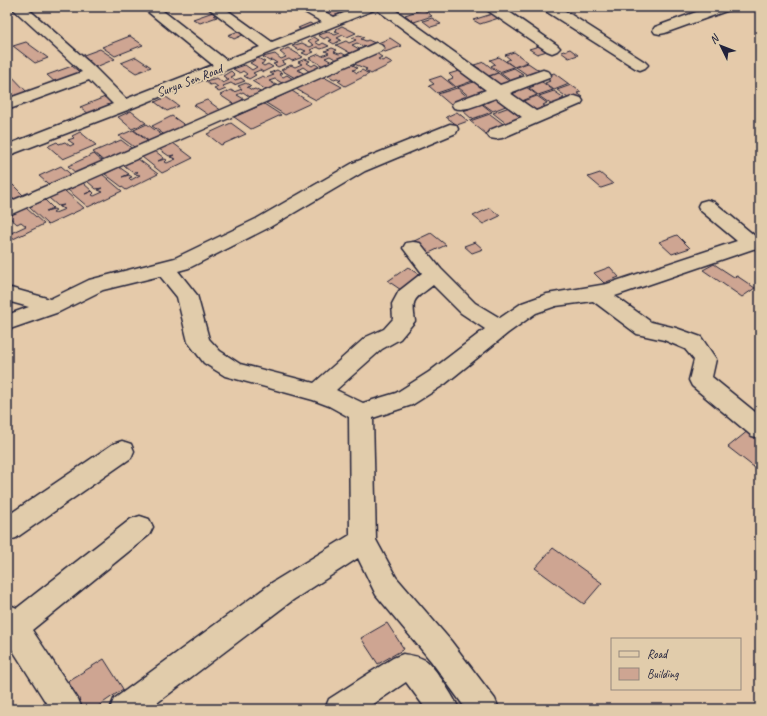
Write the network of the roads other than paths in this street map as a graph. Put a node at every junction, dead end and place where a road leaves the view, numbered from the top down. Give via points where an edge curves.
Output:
1 (18, 7) edge
2 (149, 7) edge
3 (214, 7) edge
4 (306, 7) edge
5 (382, 7) edge
6 (492, 7) edge
7 (549, 7) edge
8 (724, 7) edge
9 (368, 8) edge
10 (332, 22) junction
11 (386, 28) dead end
12 (660, 30) dead end
13 (271, 48) junction
14 (376, 48) dead end
15 (552, 48) dead end
16 (640, 65) dead end
17 (224, 66) junction
18 (92, 74) junction
19 (543, 75) dead end
20 (496, 91) junction
21 (575, 101) dead end
22 (460, 105) dead end
23 (7, 106) edge
24 (124, 106) junction
25 (534, 118) junction
26 (450, 130) dead end
27 (496, 134) dead end
28 (8, 150) edge
29 (708, 206) dead end
30 (7, 210) edge
31 (756, 243) edge
32 (414, 248) dead end
33 (165, 268) junction
34 (434, 274) junction
35 (597, 293) junction
36 (7, 294) edge
37 (52, 307) junction
38 (7, 323) edge
39 (500, 328) junction
40 (318, 394) junction
41 (361, 413) junction
42 (760, 429) edge
43 (122, 451) dead end
44 (140, 526) dead end
45 (7, 530) edge
46 (363, 541) junction
47 (11, 622) edge
48 (477, 700) edge
49 (67, 709) edge
50 (125, 709) edge
51 (340, 709) edge
52 (445, 709) edge

1 - 18 street
2 - 17 street
3 - 13 street
4 - 10 street
5 - 20 street
6 - 15 street
7 - 16 street
8 - 12 street
9 - 10 street, Surya Sen Road
9 - 11 street
10 - 13 street, Surya Sen Road
13 - 17 street, Surya Sen Road
14 - 30 street
17 - 24 street, Surya Sen Road
18 - 23 street
18 - 24 street
19 - 20 street
20 - 22 street
20 - 25 street
21 - 25 street
24 - 28 street, Surya Sen Road
25 - 27 street
26 - 33 street via 359,167 263,223 182,263
29 - 31 street
31 - 35 street
32 - 34 street
33 - 37 street via 96,285
33 - 40 street via 187,295 199,342 212,357 232,370
34 - 39 street via 468,308
34 - 40 street via 406,296 402,304 404,321 392,334 374,343
35 - 39 street via 554,299 529,308
35 - 42 street via 645,329 668,333 693,343 705,359 700,380
36 - 37 street
37 - 38 street
39 - 41 street via 437,378 404,399
40 - 41 street via 338,400
41 - 46 street
43 - 45 street
44 - 47 street
46 - 48 street via 386,586
46 - 50 street via 283,591
47 - 49 street
48 - 52 street
51 - 52 street via 403,668 416,670

